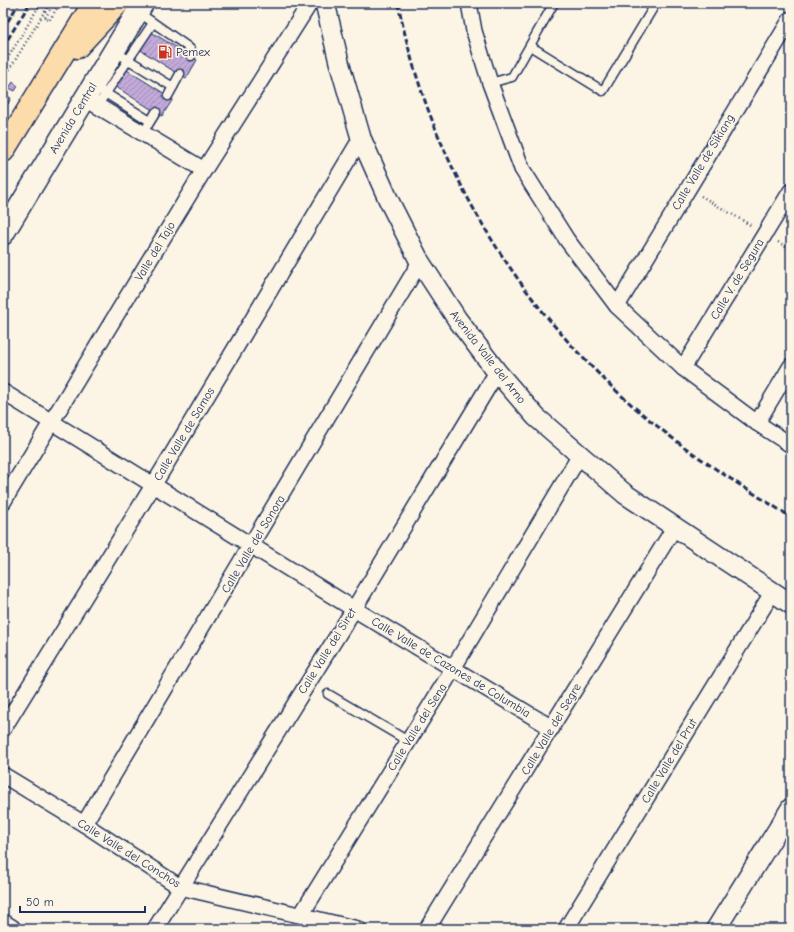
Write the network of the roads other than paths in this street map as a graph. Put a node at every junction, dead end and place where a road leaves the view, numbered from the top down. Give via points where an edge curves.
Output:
1 (94, 3) edge
2 (118, 3) edge
3 (310, 3) edge
4 (325, 3) edge
5 (469, 3) edge
6 (554, 3) edge
7 (656, 3) edge
8 (145, 12) edge
9 (791, 19) edge
10 (530, 46) junction
11 (121, 56) junction
12 (191, 56) dead end
13 (52, 72) junction
14 (180, 74) dead end
15 (490, 84) junction
16 (173, 86) junction
17 (96, 96) junction
18 (168, 96) dead end
19 (156, 112) dead end
20 (147, 127) junction
21 (361, 138) junction
22 (3, 151) edge
23 (204, 170) junction
24 (791, 191) edge
25 (3, 234) edge
26 (420, 262) junction
27 (617, 306) junction
28 (791, 366) edge
29 (683, 368) junction
30 (497, 372) junction
31 (3, 392) edge
32 (52, 421) junction
33 (757, 423) junction
34 (791, 445) edge
35 (580, 455) junction
36 (154, 484) junction
37 (3, 502) edge
38 (674, 528) junction
39 (252, 544) junction
40 (772, 592) junction
41 (791, 604) edge
42 (354, 609) junction
43 (453, 668) junction
44 (328, 694) dead end
45 (552, 728) junction
46 (3, 729) edge
47 (408, 741) junction
48 (3, 775) edge
49 (791, 808) edge
50 (84, 824) junction
51 (180, 887) junction
52 (301, 915) junction
53 (3, 924) edge
54 (11, 929) edge
55 (155, 929) edge
56 (358, 929) edge
57 (427, 929) edge
58 (566, 929) edge
59 (716, 929) edge

1 - 13 highway
2 - 13 highway
3 - 23 street, Valle del Tajo
4 - 21 street, Avenida Valle del Arno
5 - 15 street via 474,31
6 - 10 lane
7 - 10 lane via 603,90
8 - 11 main road, Avenida Central
8 - 12 lane via 188,47
9 - 27 street, Calle Valle de Sikiang
10 - 15 lane via 512,77
11 - 16 lane
11 - 17 main road, Avenida Central
13 - 22 highway
14 - 16 lane
15 - 27 street via 522,169 567,240
16 - 18 lane
17 - 20 street
17 - 25 main road, Avenida Central
19 - 20 lane
20 - 23 street
21 - 26 street, Avenida Valle del Arno
21 - 36 street, Calle Valle de Samos
23 - 32 street, Valle del Tajo
24 - 29 street, Calle V. de Segura
26 - 30 street, Avenida Valle del Arno via 457,319
26 - 39 street, Calle Valle del Sonora
27 - 29 street
28 - 33 street
29 - 33 street
30 - 35 street, Avenida Valle del Arno via 536,417
30 - 42 street, Calle Valle del Siret
31 - 32 street, Calle Valle de Cazones de Columbia
32 - 36 street, Calle Valle de Cazones de Columbia
32 - 37 street, Valle del Tajo
33 - 34 street
35 - 38 street, Avenida Valle del Arno via 625,494
35 - 43 street, Calle Valle del Sena
36 - 39 street, Calle Valle de Cazones de Columbia
36 - 46 street, Calle Valle de Samos
38 - 40 street, Avenida Valle del Arno
38 - 45 street, Calle Valle del Segre
39 - 42 street, Calle Valle de Cazones de Columbia
39 - 50 street, Calle Valle del Sonora
40 - 41 street, Avenida Valle del Arno
40 - 58 street, Calle Valle del Prut
42 - 43 street, Calle Valle de Cazones de Columbia
42 - 51 street, Calle Valle del Siret
43 - 45 street, Calle Valle de Cazones de Columbia
43 - 47 street, Calle Valle del Sena
44 - 47 lane
45 - 57 street, Calle Valle del Segre
47 - 52 street, Calle Valle del Sena
48 - 50 street, Calle Valle del Conchos
49 - 59 street
50 - 51 street, Calle Valle del Conchos
51 - 52 street, Calle Valle del Conchos
51 - 55 street, Calle Valle del Siret
52 - 56 street, Calle Valle del Conchos
53 - 54 street

